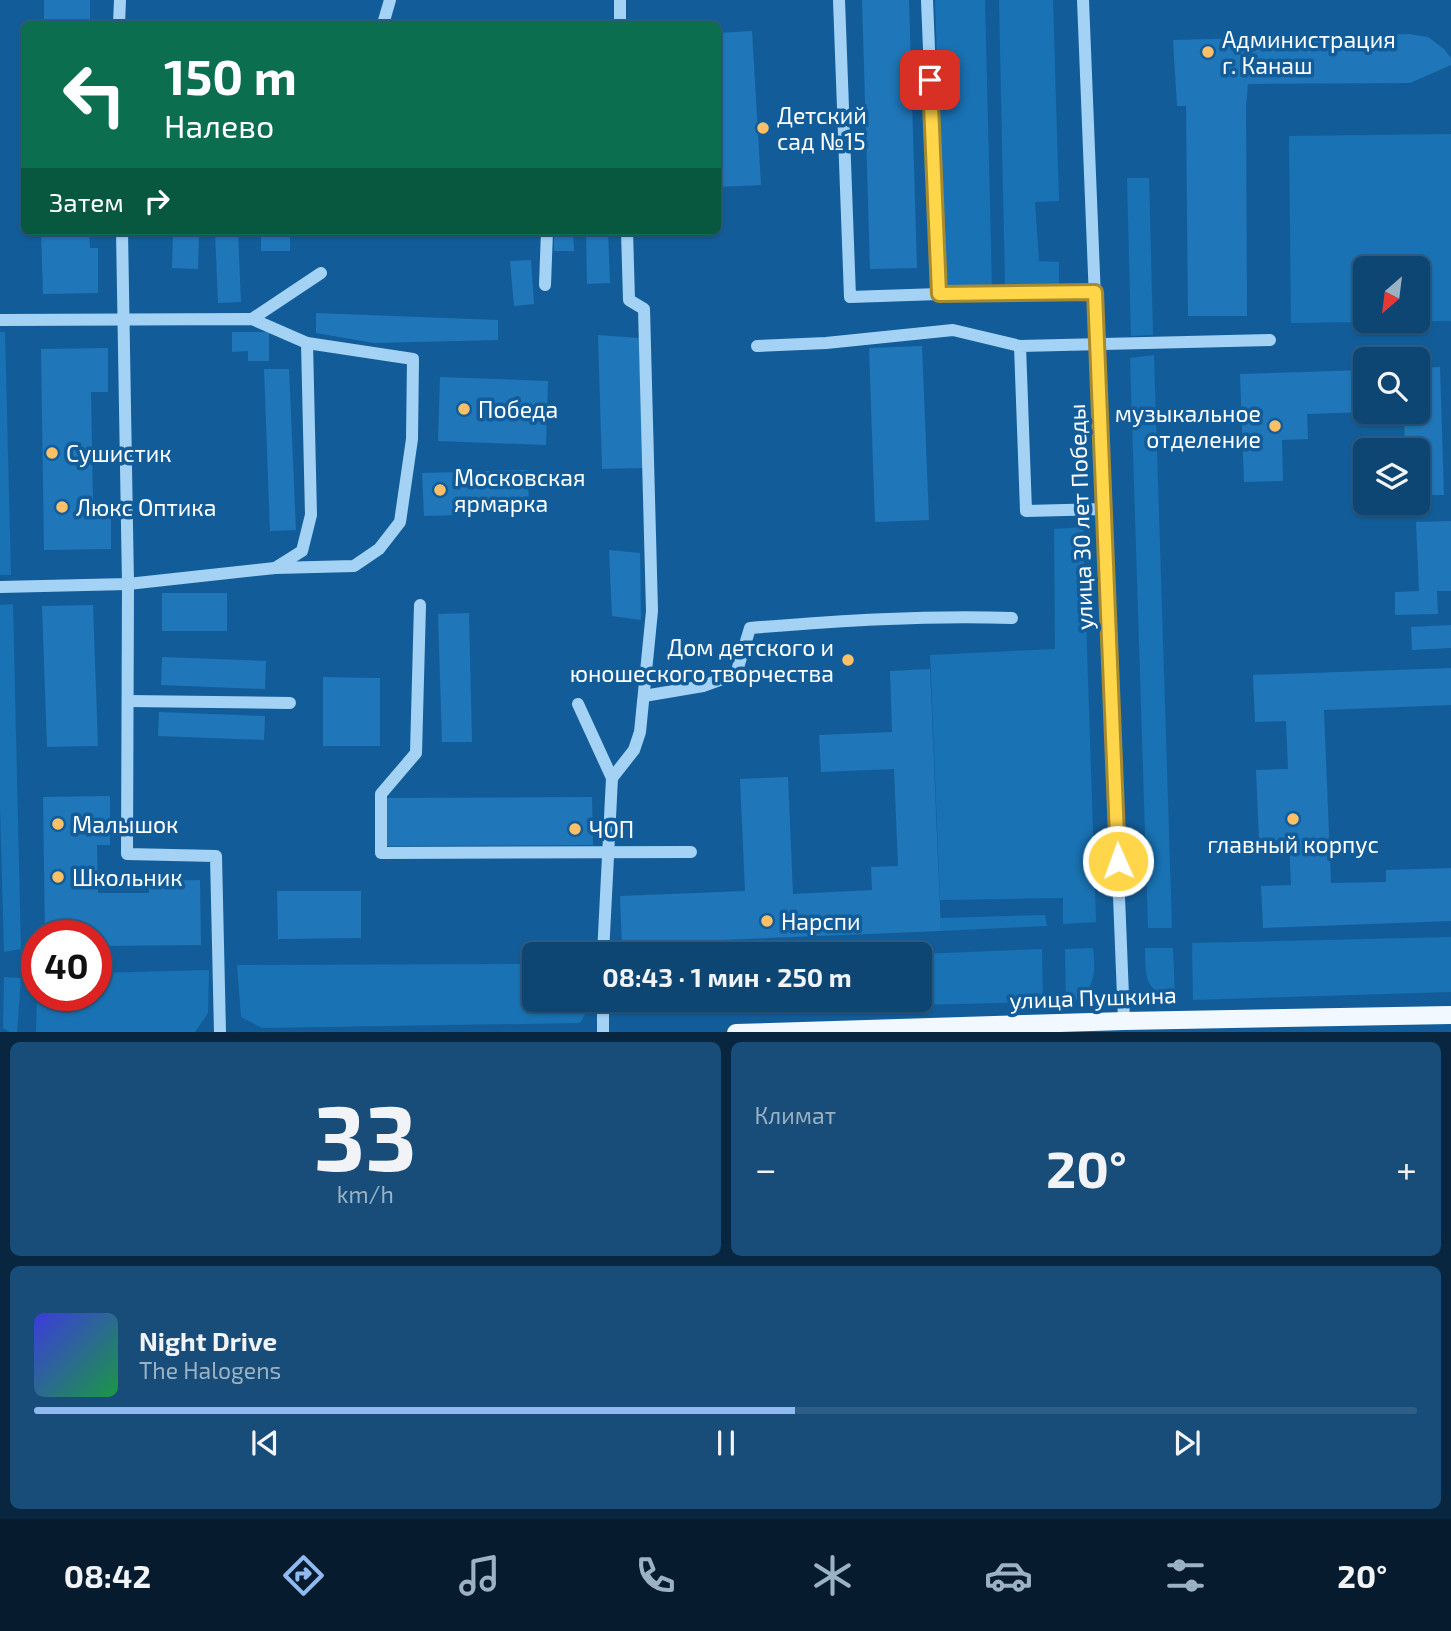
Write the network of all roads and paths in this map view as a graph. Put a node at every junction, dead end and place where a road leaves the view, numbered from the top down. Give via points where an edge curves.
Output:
1 (120, 0) edge
2 (390, 0) edge
3 (620, 0) edge
4 (839, 0) edge
5 (927, 0) edge
6 (1083, 0) edge
7 (119, 21) edge
8 (384, 21) edge
9 (620, 21) edge
10 (122, 235) edge
11 (547, 235) edge
12 (627, 235) edge
13 (321, 273) dead end
14 (545, 285) dead end
15 (1095, 292) junction
16 (939, 294) junction
17 (252, 319) junction
18 (0, 320) edge
19 (123, 320) junction
20 (1270, 340) dead end
21 (307, 343) junction
22 (1097, 344) junction
23 (757, 346) dead end
24 (1020, 346) junction
25 (1104, 509) junction
26 (275, 568) junction
27 (128, 584) junction
28 (0, 587) edge
29 (420, 605) dead end
30 (1012, 618) dead end
31 (644, 696) junction
32 (128, 701) junction
33 (290, 703) dead end
34 (578, 704) dead end
35 (612, 778) junction
36 (608, 852) junction
37 (691, 852) dead end
38 (604, 942) edge
39 (603, 1012) edge
40 (1451, 1015) edge
41 (1124, 1027) edge
42 (220, 1032) edge
43 (603, 1032) edge
44 (736, 1032) edge

1 - 7 street
2 - 8 street
3 - 9 street
4 - 16 street via 850,297
5 - 16 street
6 - 15 street, улица 30 лет Победы
10 - 19 street
11 - 14 street
12 - 31 street via 629,300 644,309 652,611
13 - 17 street
15 - 16 street
15 - 22 street, улица 30 лет Победы
17 - 19 street
17 - 21 street
18 - 19 street
19 - 27 street
20 - 22 street
21 - 26 street via 311,515 302,551
21 - 26 street via 413,359 412,439 400,522 379,549 354,566
22 - 24 street
22 - 25 street, улица 30 лет Победы
23 - 24 street via 953,330
24 - 25 street via 1026,511
25 - 41 street, улица 30 лет Победы
26 - 27 street
27 - 28 street
27 - 32 street
29 - 36 street via 416,753 381,794 380,853
30 - 31 street via 750,628 736,674 703,686
31 - 35 street via 634,750
32 - 33 street
32 - 42 street via 127,854 216,856
34 - 35 street
35 - 36 street
36 - 37 street
36 - 38 street
39 - 43 street
40 - 41 street, улица Пушкина
41 - 44 main road, улица Пушкина

